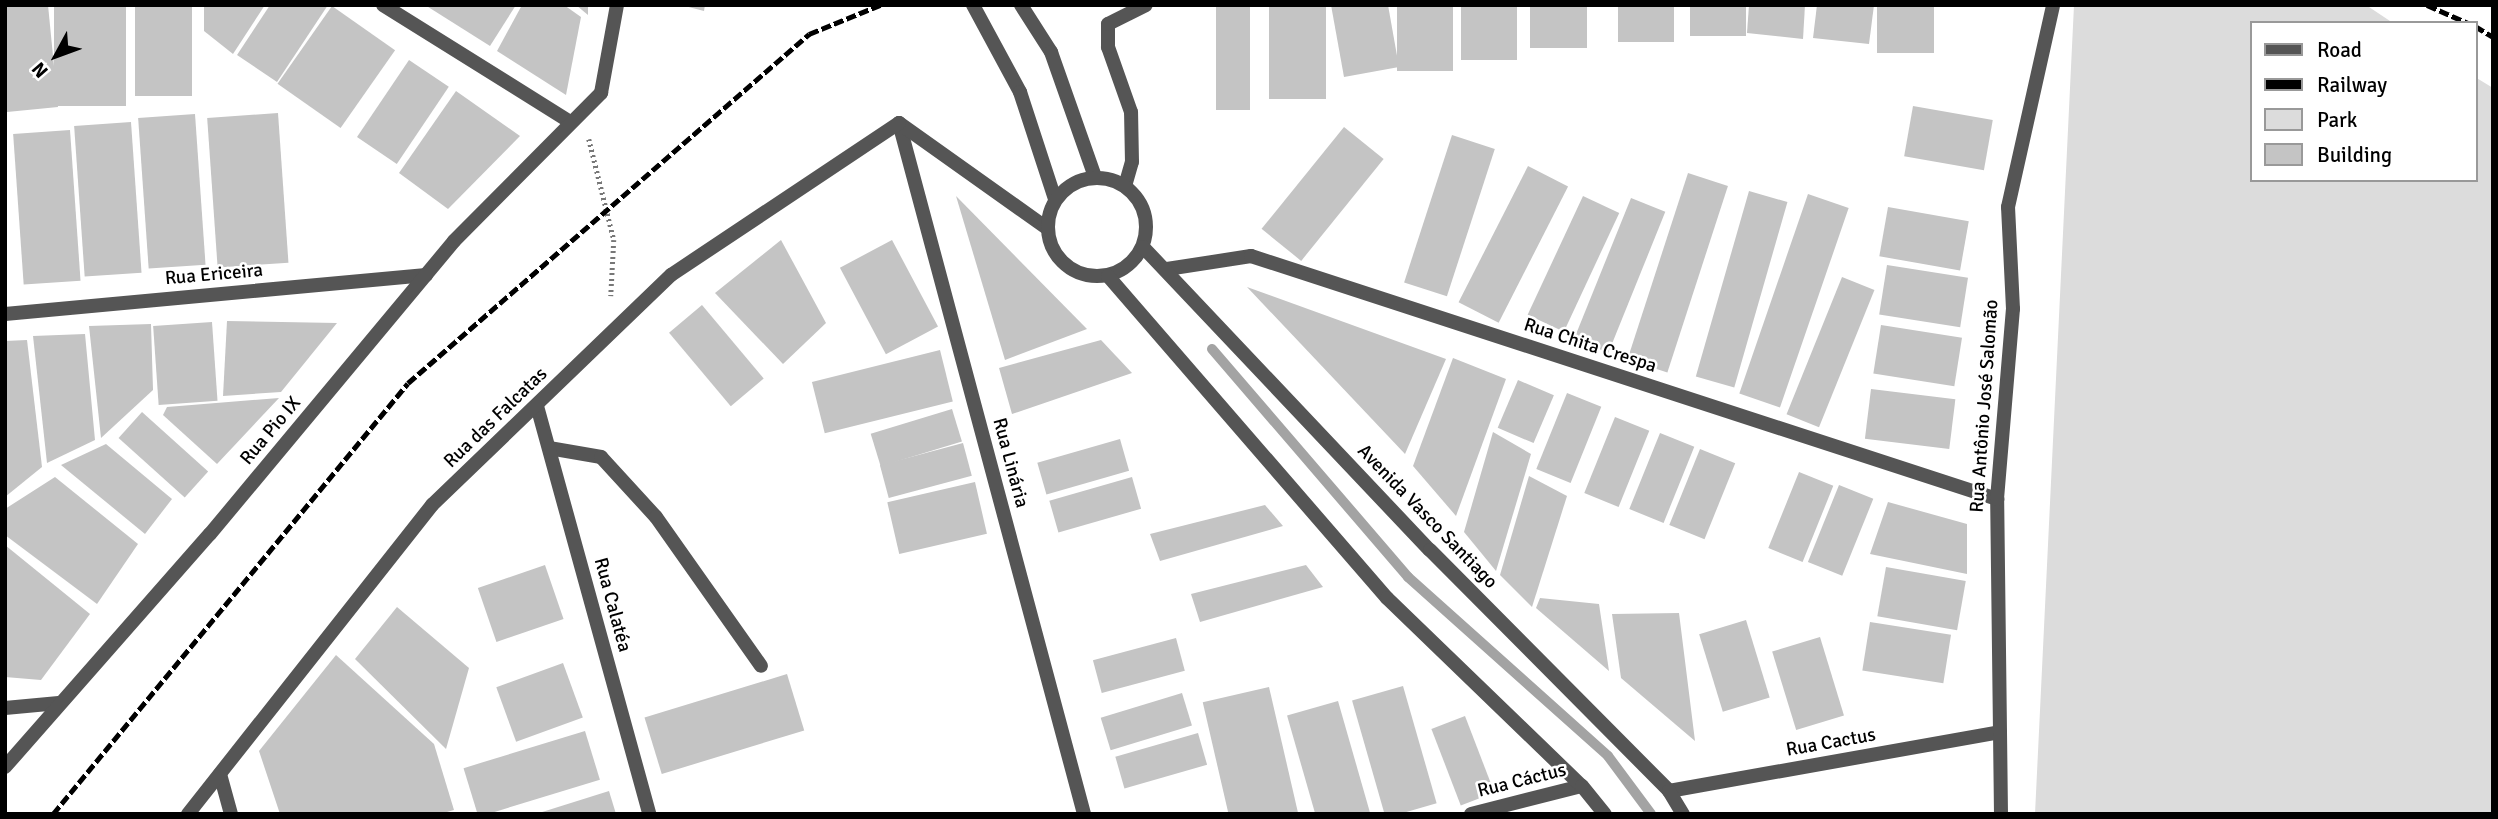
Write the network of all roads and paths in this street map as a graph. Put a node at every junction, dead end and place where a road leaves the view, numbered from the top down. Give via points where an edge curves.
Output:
1 (383, 5) edge
2 (617, 5) edge
3 (973, 5) edge
4 (1021, 5) edge
5 (1146, 5) edge
6 (2053, 5) edge
7 (582, 111) junction
8 (570, 122) junction
9 (899, 123) junction
10 (1095, 177) junction
11 (1125, 186) junction
12 (1055, 199) junction
13 (1047, 228) junction
14 (1143, 247) junction
15 (1167, 270) junction
16 (426, 275) junction
17 (1108, 276) junction
18 (5, 314) edge
19 (601, 343) junction
20 (537, 406) junction
21 (549, 448) junction
22 (1997, 499) junction
23 (761, 666) dead end
24 (59, 703) junction
25 (5, 708) edge
26 (2000, 732) junction
27 (5, 767) edge
28 (220, 774) junction
29 (1582, 786) junction
30 (1669, 792) junction
31 (188, 814) edge
32 (232, 814) edge
33 (649, 814) edge
34 (1084, 814) edge
35 (1471, 814) edge
36 (1605, 814) edge
37 (1683, 814) edge
38 (2001, 814) edge

1 - 8 street
2 - 7 street, Rua Pio IX via 601,93
3 - 12 street via 1020,92
4 - 10 street via 1051,52
5 - 11 street via 1108,24 1108,47 1131,112 1132,162
6 - 22 street, Rua Antônio José Salomão via 2008,207 2013,309
7 - 8 street, Rua Pio IX
7 - 19 path via 614,240 611,300
8 - 16 street, Rua Pio IX
9 - 13 street
9 - 19 street, Rua das Falcatas via 671,275
9 - 34 street, Rua Linária
10 - 11 street
10 - 12 street via 1066,187
11 - 14 street via 1145,213
12 - 13 street
13 - 17 street via 1060,260 1090,277
14 - 15 street, Avenida Vasco Santiago
14 - 17 street via 1123,270
15 - 22 street, Rua Chita Crespa via 1251,256
15 - 30 street, Avenida Vasco Santiago via 1430,551
16 - 18 street, Rua Ericeira
16 - 24 street, Rua Pio IX via 210,534
17 - 29 street via 1387,598
19 - 20 street, Rua das Falcatas
20 - 21 street, Rua Calatéa
20 - 28 street, Rua das Falcatas via 432,505
21 - 23 street via 601,457 656,517
21 - 33 street, Rua Calatéa
22 - 26 street, Rua Antônio José Salomão
24 - 25 street
24 - 27 street, Rua Pio IX
26 - 30 street, Rua Cactus
26 - 38 street, Rua Antônio José Salomão
28 - 31 street, Rua das Falcatas
28 - 32 street
29 - 35 street, Rua Cáctus
29 - 36 street
30 - 37 street, Avenida Vasco Santiago

